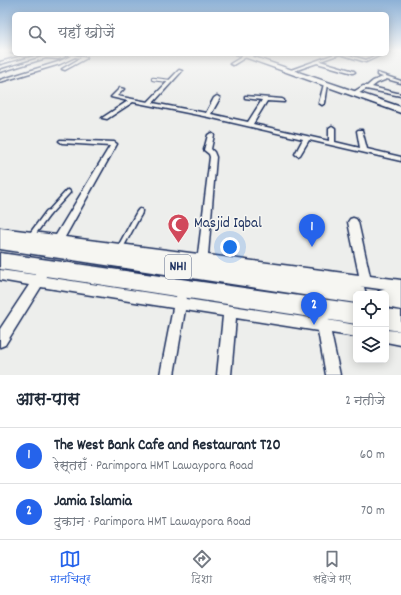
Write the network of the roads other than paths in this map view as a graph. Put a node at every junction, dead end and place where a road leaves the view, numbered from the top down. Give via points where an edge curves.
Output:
1 (12, 68) edge
2 (43, 68) edge
3 (67, 68) edge
4 (277, 68) edge
5 (303, 68) edge
6 (337, 68) edge
7 (64, 69) dead end
8 (0, 71) edge
9 (180, 71) dead end
10 (290, 72) junction
11 (353, 72) dead end
12 (378, 74) dead end
13 (388, 78) junction
14 (152, 79) dead end
15 (0, 81) edge
16 (170, 81) junction
17 (379, 81) junction
18 (401, 82) edge
19 (326, 84) junction
20 (401, 86) edge
21 (368, 88) junction
22 (122, 89) dead end
23 (354, 94) junction
24 (401, 95) edge
25 (247, 97) dead end
26 (217, 98) dead end
27 (265, 99) junction
28 (132, 101) junction
29 (282, 101) dead end
30 (322, 103) dead end
31 (149, 104) junction
32 (401, 110) edge
33 (208, 115) junction
34 (105, 118) dead end
35 (250, 124) junction
36 (332, 128) dead end
37 (360, 131) dead end
38 (211, 135) dead end
39 (307, 138) junction
40 (62, 141) dead end
41 (332, 144) junction
42 (364, 151) junction
43 (298, 154) dead end
44 (401, 159) edge
45 (68, 192) dead end
46 (140, 211) dead end
47 (353, 222) dead end
48 (0, 232) edge
49 (31, 236) junction
50 (58, 240) junction
51 (0, 242) edge
52 (120, 248) junction
53 (203, 259) junction
54 (0, 261) edge
55 (42, 274) junction
56 (0, 275) edge
57 (401, 286) edge
58 (361, 288) edge
59 (181, 295) junction
60 (389, 298) edge
61 (401, 300) edge
62 (230, 311) junction
63 (353, 314) edge
64 (322, 317) junction
65 (389, 319) edge
66 (401, 321) edge
67 (353, 330) edge
68 (389, 336) edge
69 (401, 338) edge
70 (0, 340) edge
71 (167, 375) edge
72 (224, 375) edge
73 (333, 375) edge

1 - 8 street
2 - 15 street
3 - 7 street
4 - 10 highway
5 - 10 street
6 - 11 street
9 - 16 street
10 - 19 highway
12 - 13 street
13 - 17 street
13 - 18 street
14 - 16 lane
16 - 31 street
17 - 20 street
17 - 21 street
19 - 23 highway
19 - 30 street
21 - 23 street
21 - 24 street
22 - 28 street via 113,97
23 - 32 highway
25 - 27 street
26 - 33 street
27 - 29 street
27 - 35 street
28 - 31 street
28 - 34 street
31 - 33 street
33 - 35 street
35 - 39 street
36 - 41 street
37 - 42 street
38 - 53 street via 207,150 213,157
39 - 41 street
39 - 43 street
40 - 50 street via 114,144
41 - 42 street
42 - 44 street
45 - 49 lane via 54,205
46 - 52 lane
47 - 58 street
48 - 49 street
49 - 50 street
50 - 52 street
51 - 58 highway, NH1
52 - 53 street
53 - 58 street
54 - 55 highway, NH1
55 - 56 street
55 - 59 highway, NH1
55 - 70 street
57 - 58 street
59 - 62 street
59 - 64 highway, NH1 via 244,297
59 - 71 street
60 - 61 highway
62 - 64 street
62 - 72 street
63 - 64 highway, NH1
64 - 67 street
64 - 73 street
65 - 66 highway
68 - 69 street

